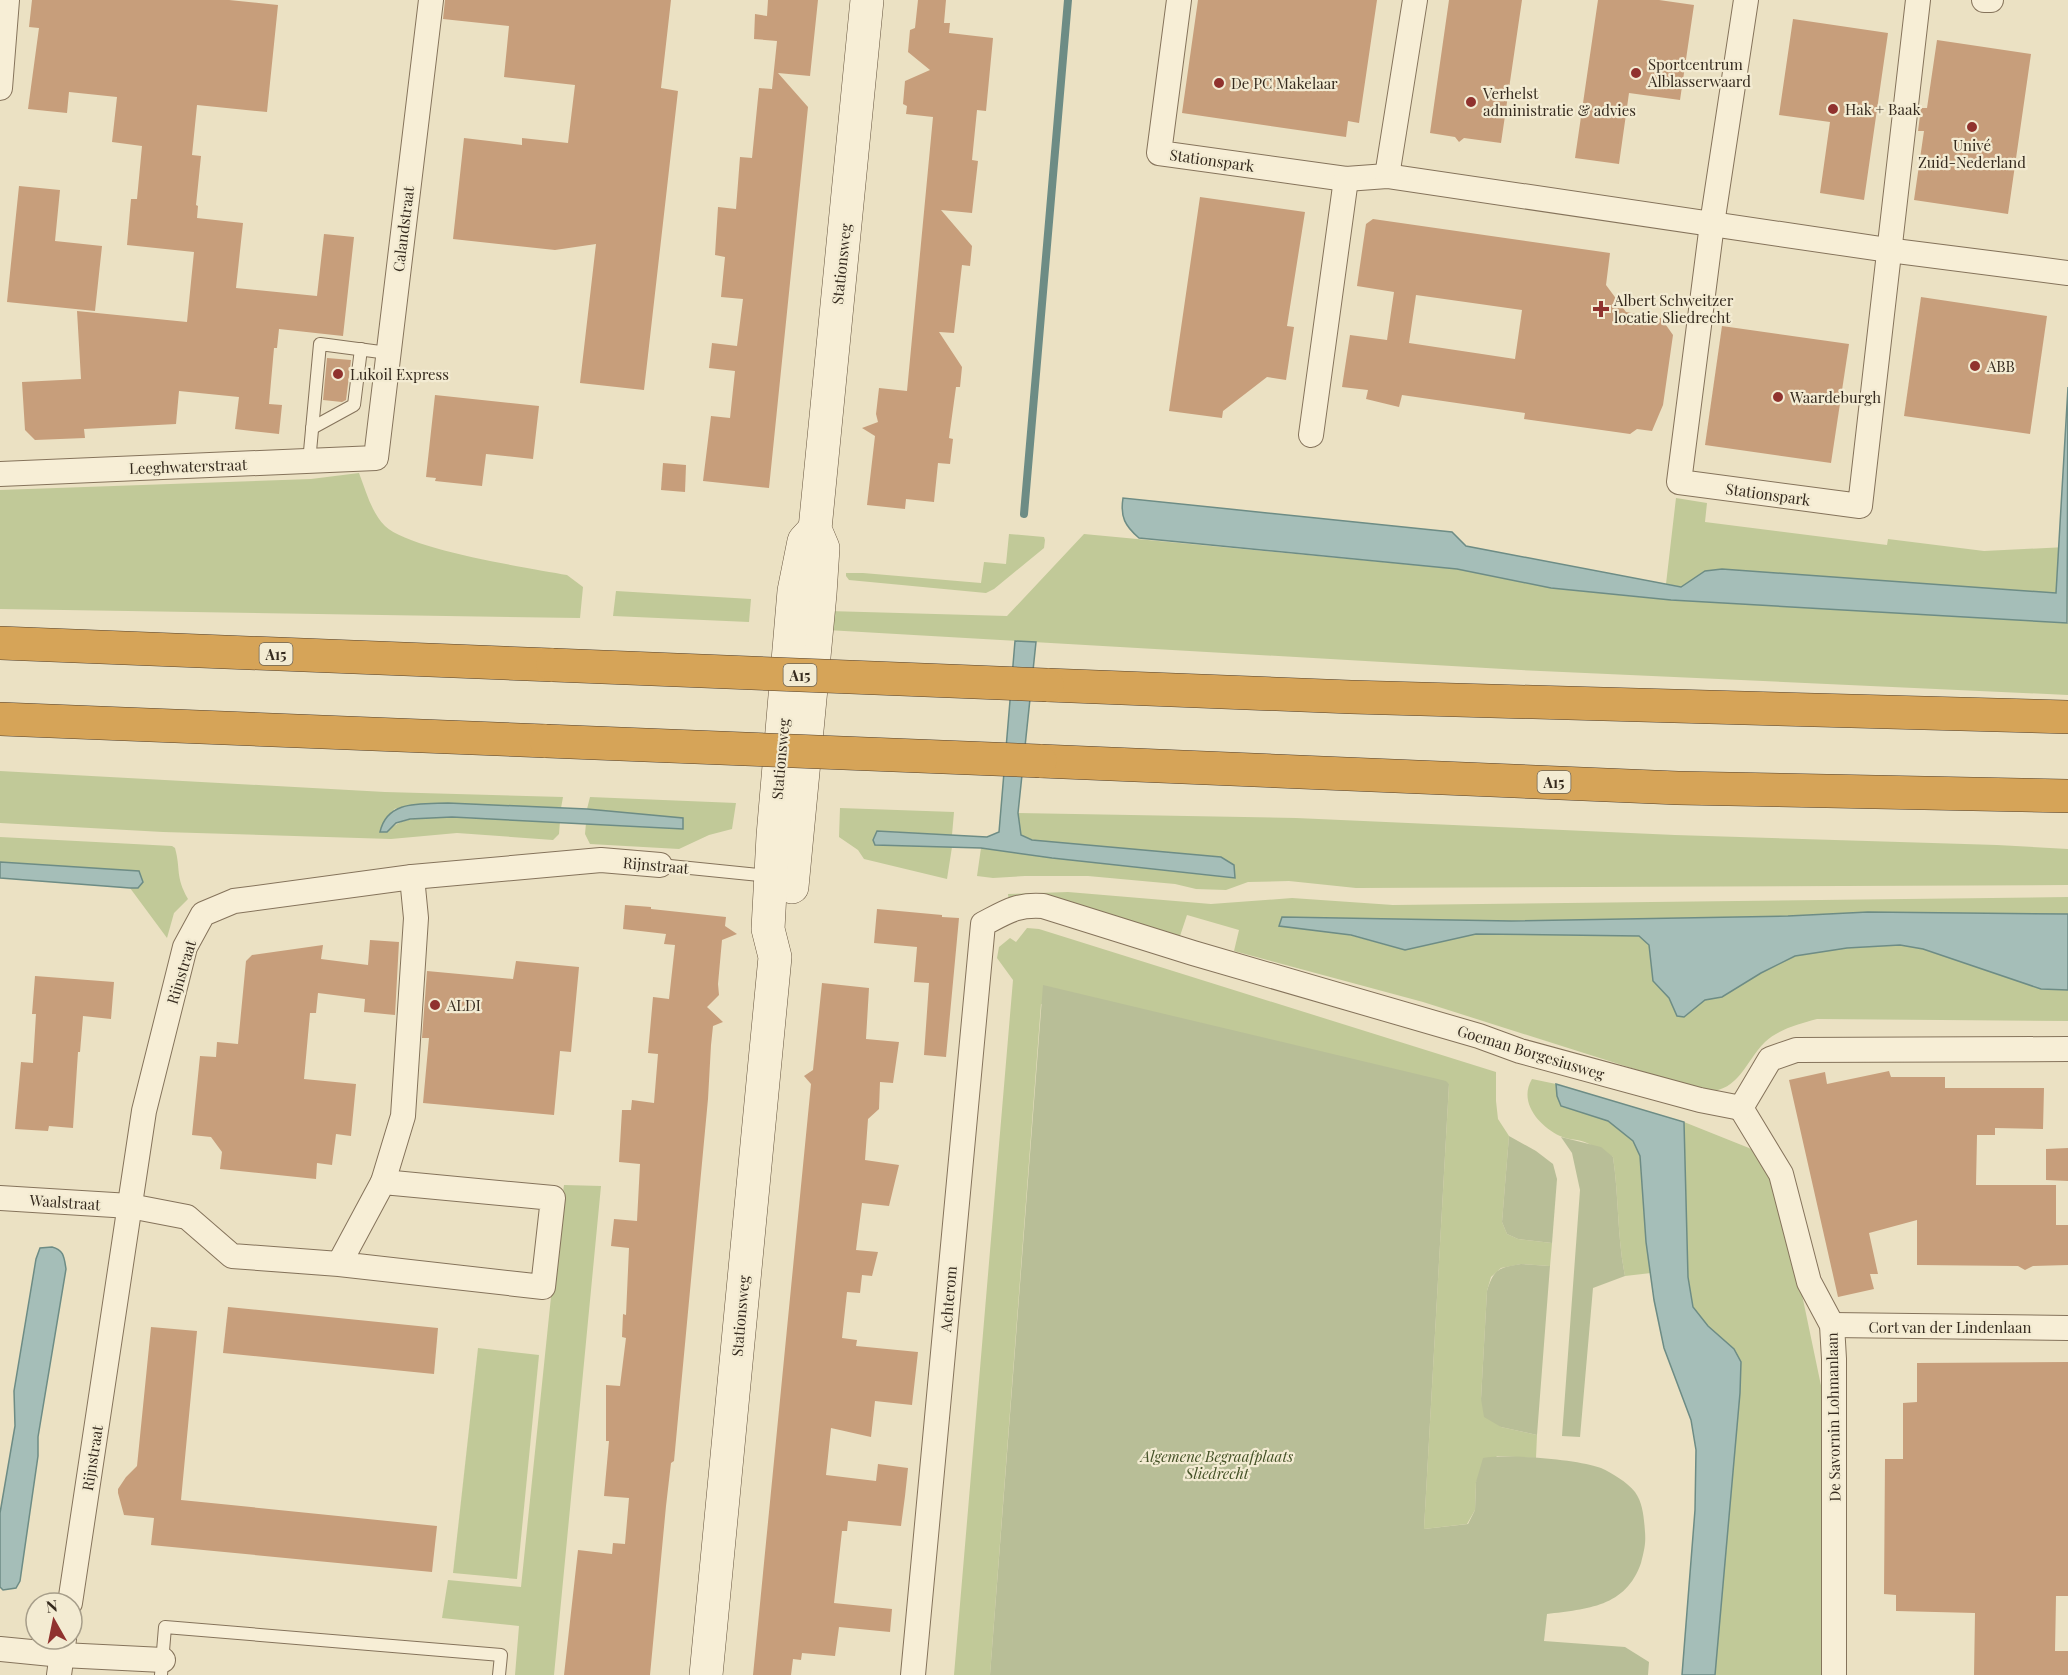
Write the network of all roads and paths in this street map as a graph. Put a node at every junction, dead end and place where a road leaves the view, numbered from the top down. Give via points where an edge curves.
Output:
1 (7, 0) edge
2 (431, 0) edge
3 (867, 0) edge
4 (1179, 0) edge
5 (1415, 0) edge
6 (1746, 0) edge
7 (1918, 0) edge
8 (1984, 0) edge
9 (1991, 0) edge
10 (0, 88) edge
11 (1387, 176) junction
12 (1346, 179) junction
13 (1712, 224) junction
14 (1888, 250) junction
15 (2068, 273) edge
16 (361, 349) junction
17 (388, 353) junction
18 (312, 428) junction
19 (1311, 435) dead end
20 (376, 458) joint
21 (309, 462) junction
22 (0, 474) edge
23 (0, 643) edge
24 (2068, 717) edge
25 (0, 718) edge
26 (2068, 796) edge
27 (660, 865) joint
28 (412, 877) junction
29 (782, 877) junction
30 (983, 924) joint
31 (2068, 1049) edge
32 (1741, 1108) junction
33 (382, 1182) junction
34 (0, 1198) edge
35 (130, 1206) junction
36 (339, 1264) junction
37 (1832, 1326) junction
38 (2068, 1328) edge
39 (71, 1591) edge
40 (0, 1649) edge
41 (61, 1656) edge
42 (162, 1668) edge
43 (500, 1675) edge
44 (706, 1675) edge
45 (913, 1675) edge
46 (1834, 1675) edge

1 - 10 street
2 - 17 street, Calandstraat
3 - 29 street, Stationsweg via 815,529 804,541 794,591
4 - 12 street, Stationspark via 1160,153
5 - 11 street
6 - 13 street, Stationspark
7 - 14 street, Stationspark
8 - 9 street
11 - 12 street, Stationspark
11 - 13 street, Stationspark
12 - 19 street
13 - 14 street, Stationspark
13 - 14 street, Stationspark via 1679,482 1860,506
14 - 15 street, Stationspark
16 - 17 lane
16 - 18 lane via 354,405
16 - 18 lane via 320,344
17 - 20 street, Calandstraat
18 - 21 lane
20 - 21 street, Leeghwaterstraat
21 - 22 street, Leeghwaterstraat
23 - 24 highway, A15, bridge via 1375,698
25 - 26 highway, A15, bridge via 1678,788
27 - 28 street, Rijnstraat via 601,861
27 - 29 lane, Rijnstraat
28 - 33 street via 416,918 403,1116
28 - 35 street, Rijnstraat via 234,901 203,914 185,947 144,1111
29 - 44 street, Stationsweg via 788,930 775,957
30 - 32 street, Goeman Borgesiusweg via 1025,904 1043,906 1520,1051
30 - 45 street, Achterom
31 - 32 street via 1796,1050 1770,1059
32 - 37 street, De Savornin Lohmanlaan via 1781,1174 1809,1282
33 - 36 street
33 - 36 street via 553,1198 543,1287
34 - 35 street, Waalstraat
35 - 36 street via 187,1217 232,1256
35 - 39 street, Rijnstraat
37 - 38 street, Cort van der Lindenlaan
37 - 46 street, De Savornin Lohmanlaan
40 - 41 street
41 - 42 street
42 - 43 lane via 165,1627 501,1655

